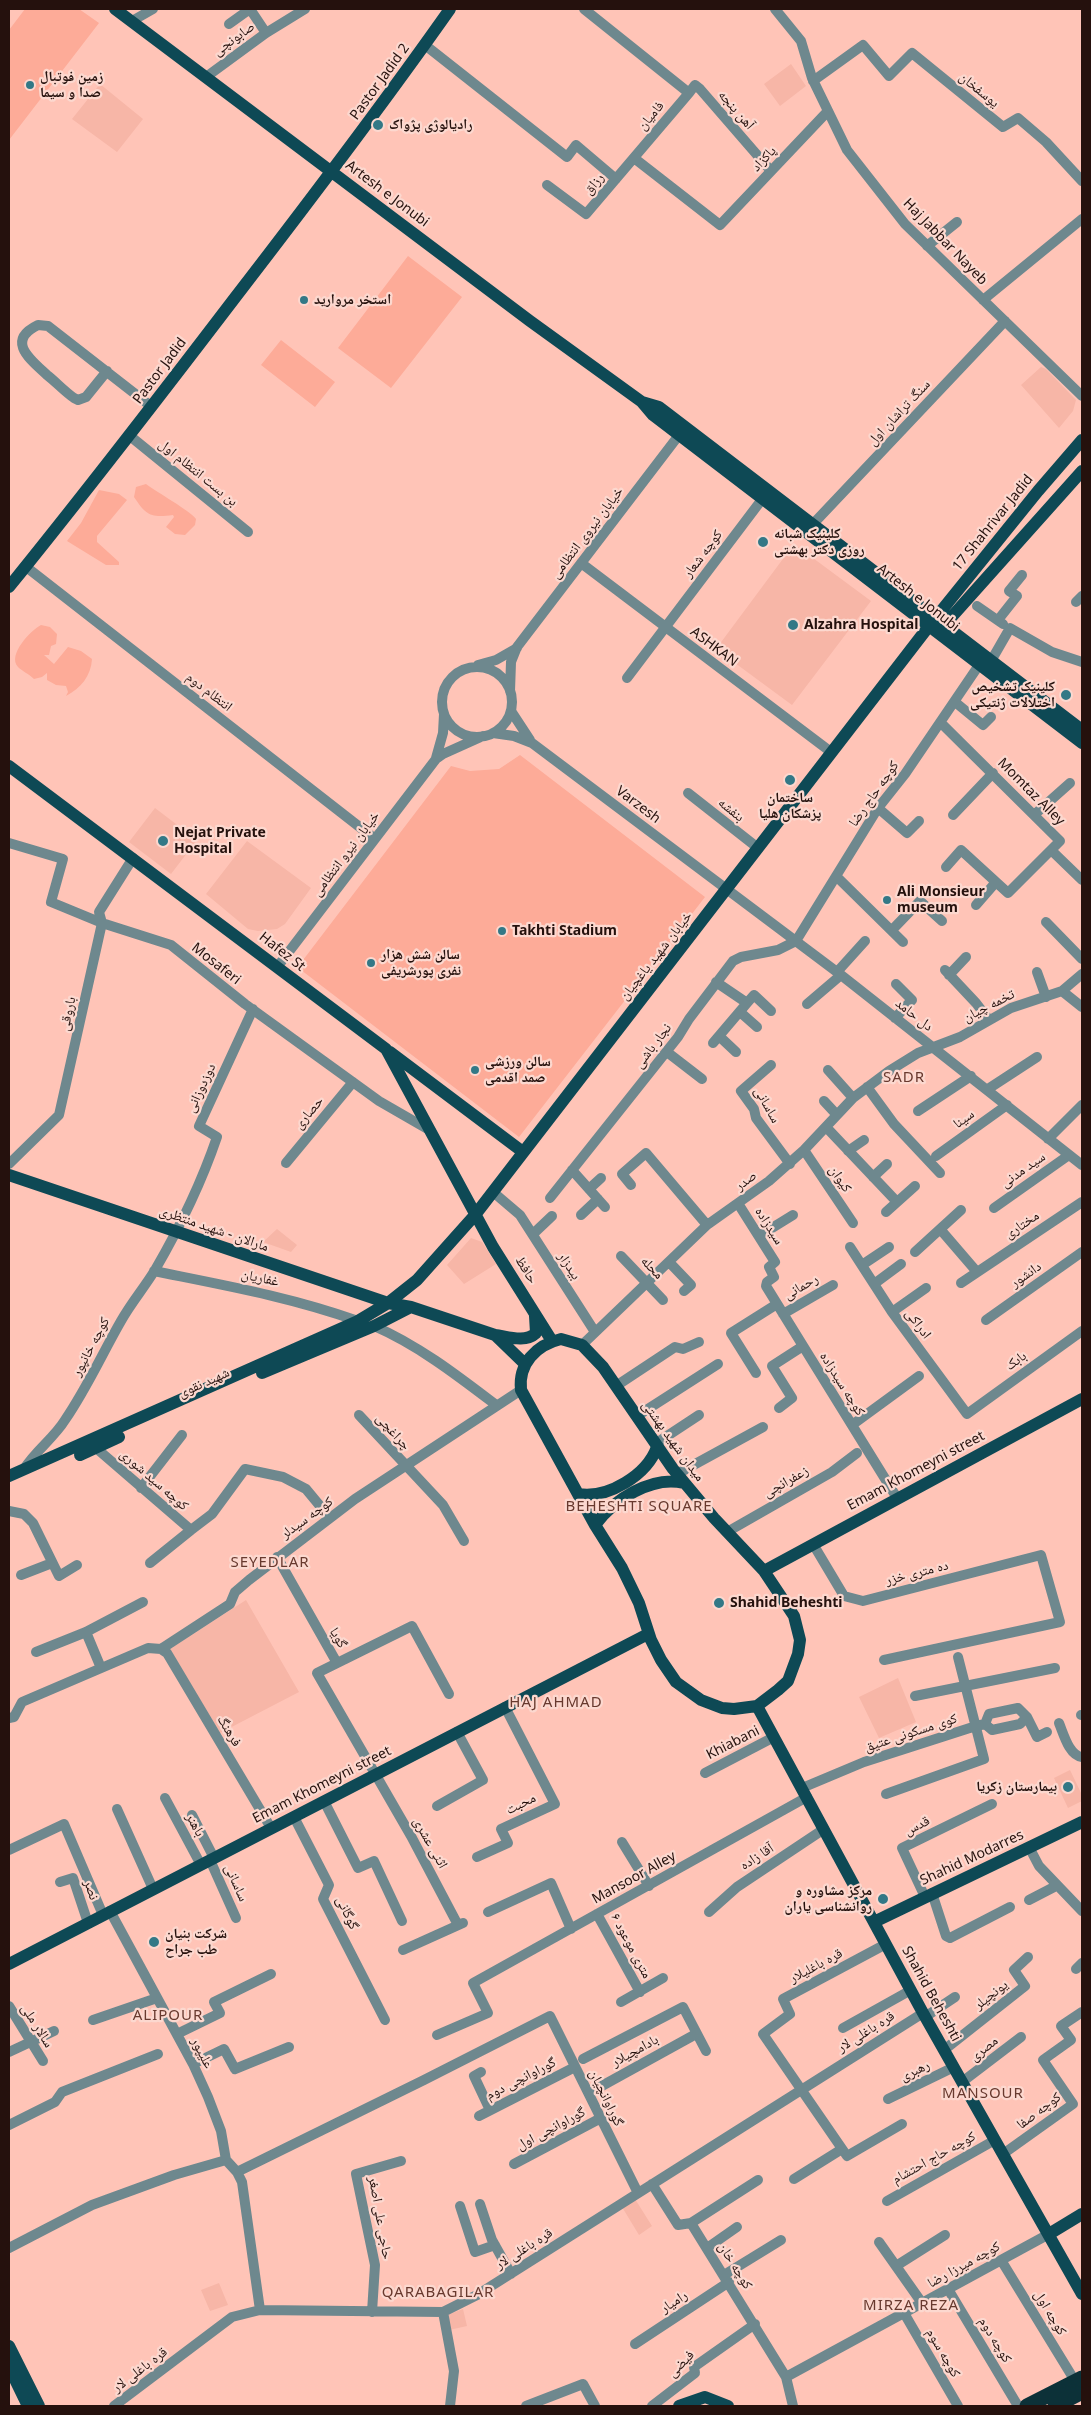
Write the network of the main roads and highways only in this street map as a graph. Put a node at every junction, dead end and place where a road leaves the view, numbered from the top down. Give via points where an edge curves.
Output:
1 (115, 9) edge
2 (450, 9) edge
3 (332, 171) junction
4 (642, 402) junction
5 (1082, 440) edge
6 (1082, 471) edge
7 (1038, 491) junction
8 (1052, 505) junction
9 (9, 587) edge
10 (937, 626) junction
11 (986, 663) junction
12 (1082, 730) edge
13 (1082, 743) edge
14 (9, 766) edge
15 (386, 1049) junction
16 (523, 1152) junction
17 (9, 1175) edge
18 (475, 1215) junction
19 (393, 1300) junction
20 (411, 1307) junction
21 (535, 1314) junction
22 (495, 1335) junction
23 (552, 1341) junction
24 (525, 1364) junction
25 (1082, 1399) edge
26 (656, 1445) junction
27 (9, 1476) edge
28 (680, 1479) junction
29 (9, 1484) edge
30 (578, 1494) junction
31 (595, 1525) junction
32 (764, 1571) junction
33 (648, 1634) junction
34 (757, 1706) junction
35 (1082, 1822) edge
36 (874, 1922) junction
37 (9, 1964) edge
38 (1082, 2214) edge
39 (1049, 2234) junction
40 (1082, 2294) edge
41 (9, 2346) edge
42 (13, 2371) edge
43 (1080, 2384) edge
44 (28, 2406) edge
45 (39, 2406) edge
46 (679, 2406) edge
47 (728, 2406) edge
48 (1027, 2406) edge
49 (1054, 2406) edge

1 - 3 main road, Artesh e Jonubi
2 - 3 main road, Pastor Jadid 2
3 - 4 main road, Artesh e Jonubi
3 - 9 main road, Pastor Jadid via 130,436
4 - 10 main road, Artesh e Jonubi via 679,435
4 - 10 main road, Artesh e Jonubi via 659,407 813,524
5 - 7 main road, 17 Shahrivar Jadid
6 - 8 main road
7 - 8 main road via 1039,499
7 - 10 main road, 17 Shahrivar Jadid
8 - 10 main road
10 - 11 main road, Artesh e Jonubi
10 - 16 main road, خیابان شهید یاغچیان via 831,752
11 - 12 main road, Artesh e Jonubi
11 - 13 main road, Artesh e Jonubi
14 - 15 main road, Hafez St
15 - 16 main road
15 - 18 main road, Hafez St
16 - 18 main road, خیابان شهید یاغچیان
17 - 19 main road, مارالان - شهید منتظری
18 - 19 main road, خیابان شهید یاغچیان via 417,1280
18 - 21 main road, حافظ
19 - 20 main road, مارالان - شهید منتظری
19 - 27 main road, شهید نقوی via 358,1320
20 - 22 main road, مارالان - شهید منتظری
20 - 29 main road, شهید نقوی
21 - 22 main road, مارالان - شهید منتظری via 536,1333 530,1338
21 - 23 main road, حافظ
22 - 24 main road
23 - 24 main road via 540,1347
23 - 26 main road, میدان شهید بهشتی via 568,1340 582,1345 603,1367
24 - 30 main road via 521,1390
25 - 32 main road, Emam Khomeyni street
26 - 28 main road, میدان شهید بهشتی
26 - 30 main road via 648,1464 625,1482 594,1495
28 - 31 main road via 633,1493 607,1511
28 - 32 main road, میدان شهید بهشتی
30 - 31 main road
31 - 33 main road via 622,1568 639,1603
32 - 34 main road, میدان شهید بهشتی via 794,1616 800,1640 795,1668 788,1680
33 - 34 main road via 668,1672 689,1693 722,1708
33 - 37 main road, Emam Khomeyni street
34 - 36 main road, Shahid Beheshti
35 - 36 main road, Shahid Modarres
36 - 39 main road, Shahid Beheshti
38 - 39 main road
39 - 40 main road, Shahid Beheshti
41 - 42 main road
42 - 44 main road
42 - 45 main road
43 - 48 highway
43 - 49 highway
46 - 47 main road via 705,2398

